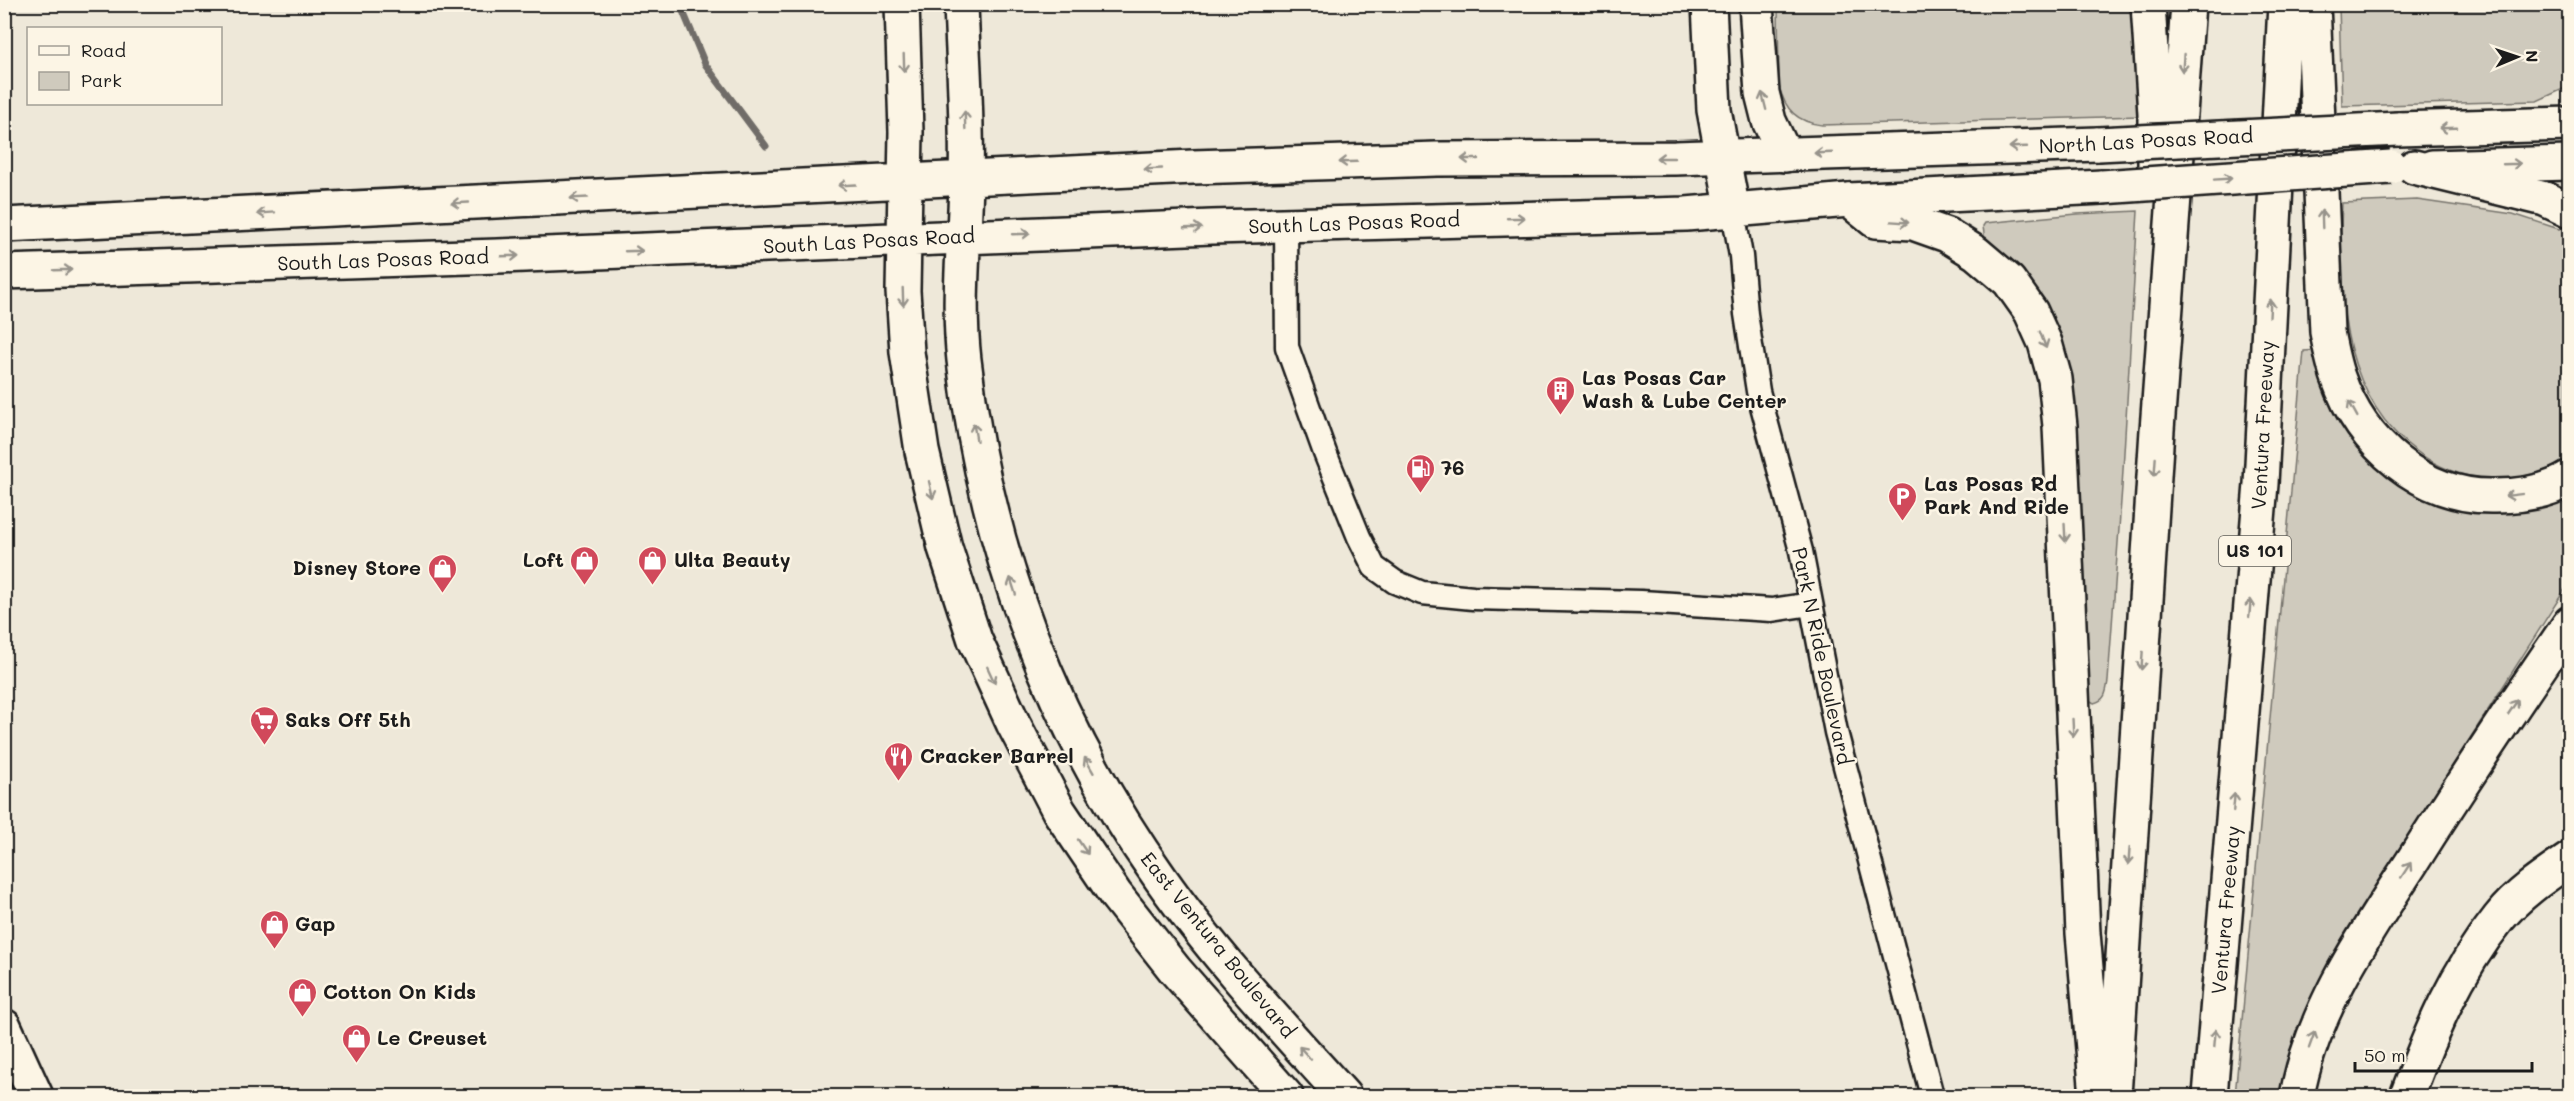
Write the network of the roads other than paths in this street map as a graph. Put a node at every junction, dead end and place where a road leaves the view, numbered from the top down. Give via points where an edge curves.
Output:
1 (902, 4) edge
2 (961, 4) edge
3 (1709, 4) edge
4 (1756, 4) edge
5 (2148, 4) edge
6 (2188, 4) edge
7 (2285, 4) edge
8 (2313, 4) edge
9 (2570, 124) edge
10 (1785, 155) junction
11 (1723, 156) junction
12 (2570, 163) edge
13 (2402, 167) junction
14 (966, 179) junction
15 (905, 183) junction
16 (1849, 200) junction
17 (1733, 211) junction
18 (2570, 211) edge
19 (176, 219) junction
20 (4, 225) edge
21 (1286, 225) junction
22 (963, 237) junction
23 (904, 239) junction
24 (4, 246) edge
25 (4, 272) edge
26 (2157, 430) junction
27 (2570, 478) edge
28 (1811, 604) junction
29 (2570, 623) edge
30 (2570, 859) edge
31 (4, 1026) edge
32 (36, 1096) edge
33 (1286, 1096) edge
34 (1344, 1096) edge
35 (1932, 1096) edge
36 (2097, 1096) edge
37 (2114, 1096) edge
38 (2210, 1096) edge
39 (2297, 1096) edge
40 (2407, 1096) edge

1 -> 15 main road
14 -> 2 main road, East Ventura Boulevard
3 - 11 main road via 1714,110
10 -> 4 main road via 1769,121 1762,93
5 - 26 main road via 2155,114
6 -> 26 main road
38 -> 7 main road, Ventura Freeway / US 101 via 2261,484
27 -> 8 main road via 2509,496 2481,497 2456,492 2406,470 2365,429 2350,405 2326,332
9 -> 10 main road, North Las Posas Road, bridge
10 - 11 main road, North Las Posas Road
11 -> 14 main road via 1417,159
11 - 17 main road
13 -> 12 main road, North Las Posas Road
16 -> 13 main road, North Las Posas Road, bridge
13 - 18 main road via 2545,199
14 - 15 main road
14 - 22 main road, East Ventura Boulevard
15 -> 19 main road
15 - 23 main road
16 - 17 main road, North Las Posas Road
16 -> 36 main road via 1875,221 1913,223 1947,235 1976,252 2009,281 2031,312 2055,379 2083,933
21 -> 17 main road, South Las Posas Road
17 - 28 street, Park N Ride Boulevard via 1758,391 1801,551
19 - 20 main road
19 - 24 main road via 154,236
22 -> 21 main road, South Las Posas Road
21 - 28 street via 1287,347 1325,453 1374,567 1395,582 1422,593 1473,598 1772,610
22 - 23 main road, South Las Posas Road
34 -> 22 main road, East Ventura Boulevard via 1262,1005 1162,881 1083,755 1044,674 997,532 976,436 964,360 960,294
25 -> 23 main road, South Las Posas Road
23 -> 33 main road via 907,352 922,451 945,548 975,640 1013,723 1065,820 1115,894 1175,970
26 -> 37 main road
28 - 35 street, Park N Ride Boulevard via 1836,732
39 -> 29 main road via 2302,1070 2325,1009 2361,941
30 - 40 main road via 2500,916 2439,1012
31 - 32 main road

